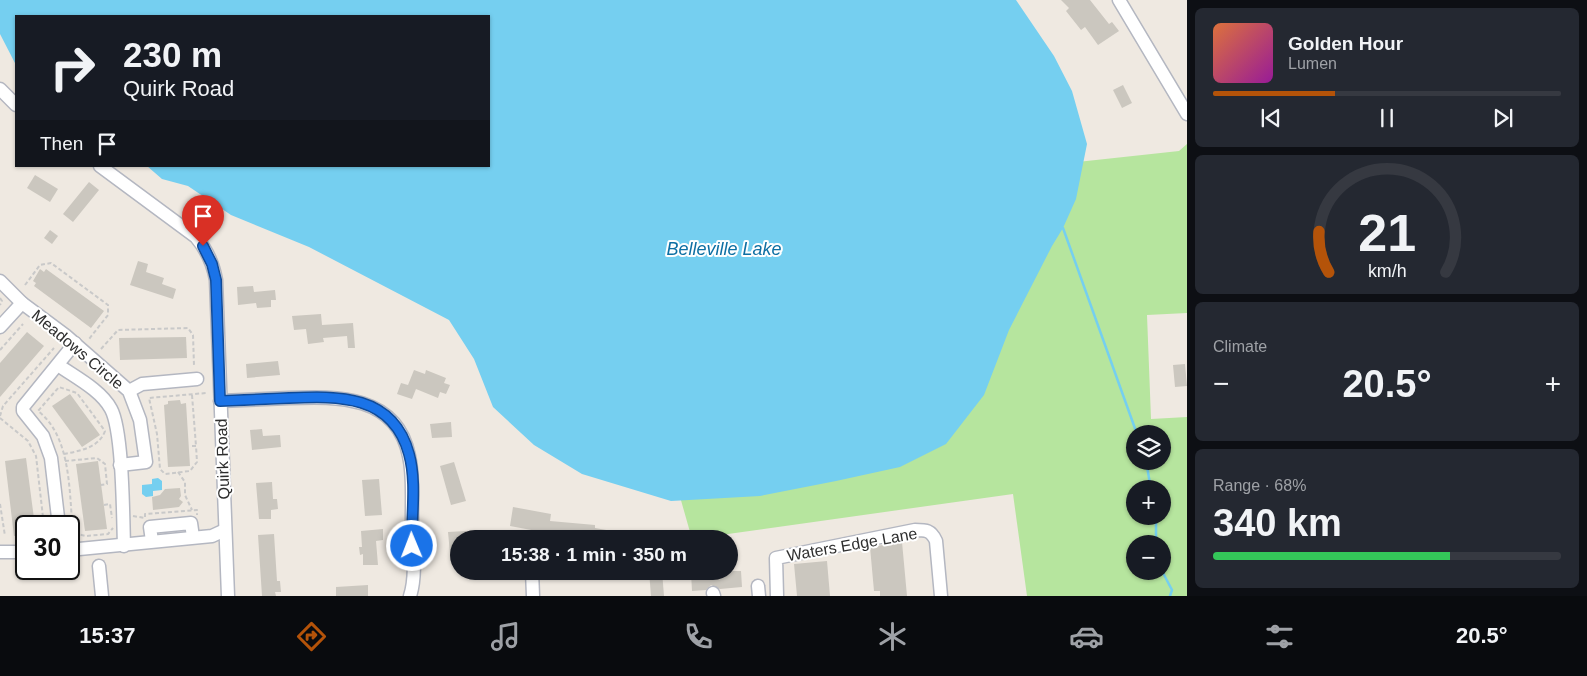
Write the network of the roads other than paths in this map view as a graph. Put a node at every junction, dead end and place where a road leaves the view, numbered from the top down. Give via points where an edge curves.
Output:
1 (1119, 0) edge
2 (0, 89) edge
3 (15, 104) edge
4 (1187, 114) edge
5 (101, 167) edge
6 (0, 281) edge
7 (22, 303) junction
8 (0, 327) edge
9 (75, 343) junction
10 (58, 365) junction
11 (197, 379) dead end
12 (129, 391) junction
13 (220, 401) junction
14 (120, 465) junction
15 (58, 515) edge
16 (225, 530) junction
17 (124, 546) junction
18 (80, 549) edge
19 (0, 552) edge
20 (15, 552) edge
21 (99, 566) dead end
22 (532, 580) edge
23 (102, 596) edge
24 (228, 596) edge
25 (410, 596) edge
26 (533, 596) edge
27 (777, 596) edge
28 (941, 596) edge

1 - 4 street
2 - 3 street
5 - 13 street, Quirk Road via 184,227 209,257 216,280
6 - 7 street
7 - 8 street, Meadows Circle
7 - 9 street, Meadows Circle
9 - 10 street
9 - 12 street, Meadows Circle
10 - 14 street via 95,392 111,410
10 - 15 street via 23,411 43,436 51,458
11 - 12 street via 142,384
12 - 14 street, Meadows Circle via 140,420 146,462
13 - 16 street, Quirk Road
13 - 25 street via 352,399 374,408 396,428 409,454 412,481 413,576
14 - 17 street
16 - 17 street via 212,536
16 - 24 street, Quirk Road
17 - 18 street
19 - 20 street
21 - 23 street
22 - 26 street
27 - 28 street, Waters Edge Lane via 776,558 926,530 936,541

